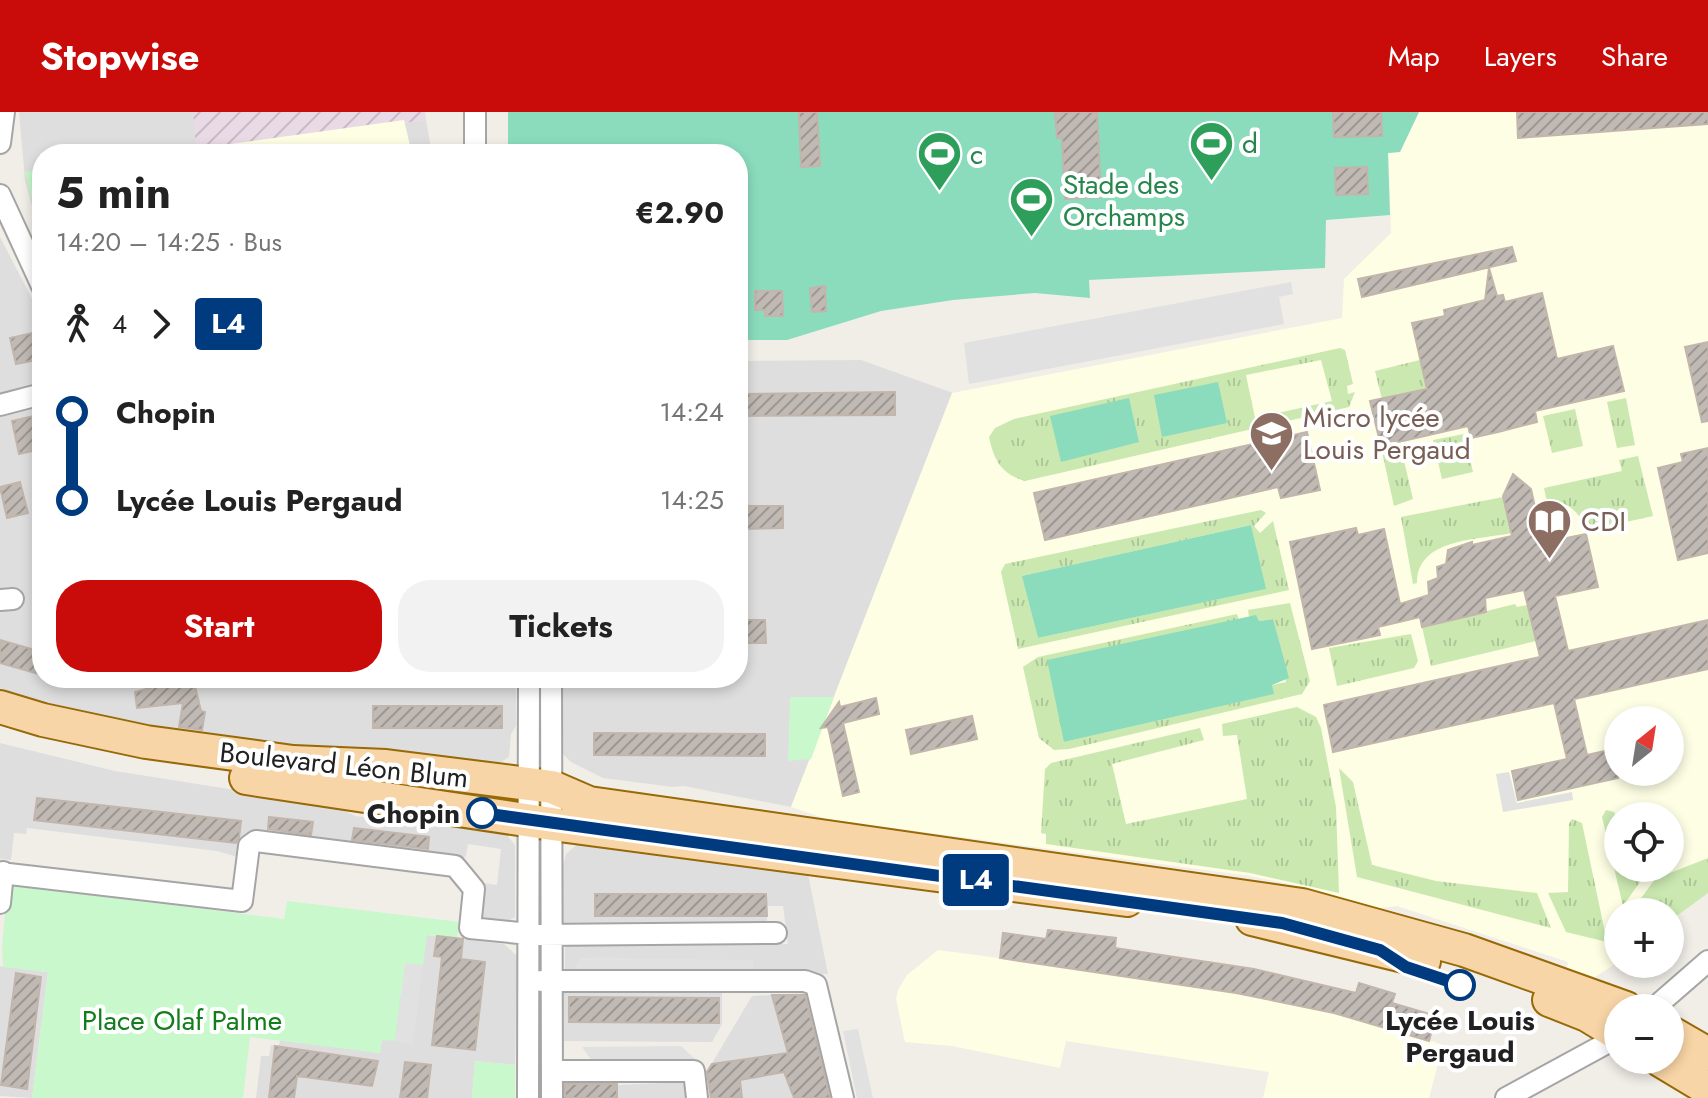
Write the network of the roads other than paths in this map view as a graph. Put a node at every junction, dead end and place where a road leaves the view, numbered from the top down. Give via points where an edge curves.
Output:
1 (4, 112) edge
2 (475, 112) edge
3 (0, 143) edge
4 (475, 144) edge
5 (0, 195) edge
6 (32, 264) edge
7 (32, 397) edge
8 (0, 405) edge
9 (531, 688) edge
10 (549, 688) edge
11 (0, 707) edge
12 (0, 728) edge
13 (541, 741) junction
14 (542, 786) junction
15 (542, 822) junction
16 (2, 872) edge
17 (0, 903) edge
18 (776, 933) dead end
19 (528, 934) junction
20 (551, 934) junction
21 (1708, 961) edge
22 (528, 981) junction
23 (551, 981) junction
24 (1670, 994) edge
25 (1604, 1000) edge
26 (1604, 1028) edge
27 (1684, 1040) edge
28 (1604, 1044) edge
29 (1708, 1054) edge
30 (1684, 1057) edge
31 (1708, 1070) edge
32 (552, 1071) junction
33 (1683, 1074) edge
34 (1708, 1089) edge
35 (528, 1098) edge
36 (552, 1098) edge
37 (697, 1098) edge
38 (843, 1098) edge
39 (1506, 1098) edge

1 - 3 street
2 - 4 street
5 - 6 street
7 - 8 street
9 - 13 street
10 - 13 street
11 - 14 main road, Boulevard Léon Blum via 131,739 232,755 386,766
12 - 15 main road, Boulevard Léon Blum via 140,762
13 - 14 street
14 - 15 street
14 - 25 main road, Boulevard Léon Blum via 589,803 1302,905 1464,950
15 - 19 street
15 - 20 street
15 - 26 main road, Boulevard Léon Blum via 1282,923 1487,979 1570,1007
16 - 17 street
16 - 19 street via 242,901 249,846 256,841 455,866 474,889 470,928
18 - 20 street
19 - 20 street
19 - 22 street
20 - 23 street
21 - 24 street
22 - 23 street
22 - 35 street
23 - 32 street
23 - 38 street via 816,985
27 - 29 main road
28 - 39 street
30 - 31 main road
32 - 36 street
32 - 37 street via 694,1071
33 - 34 main road

